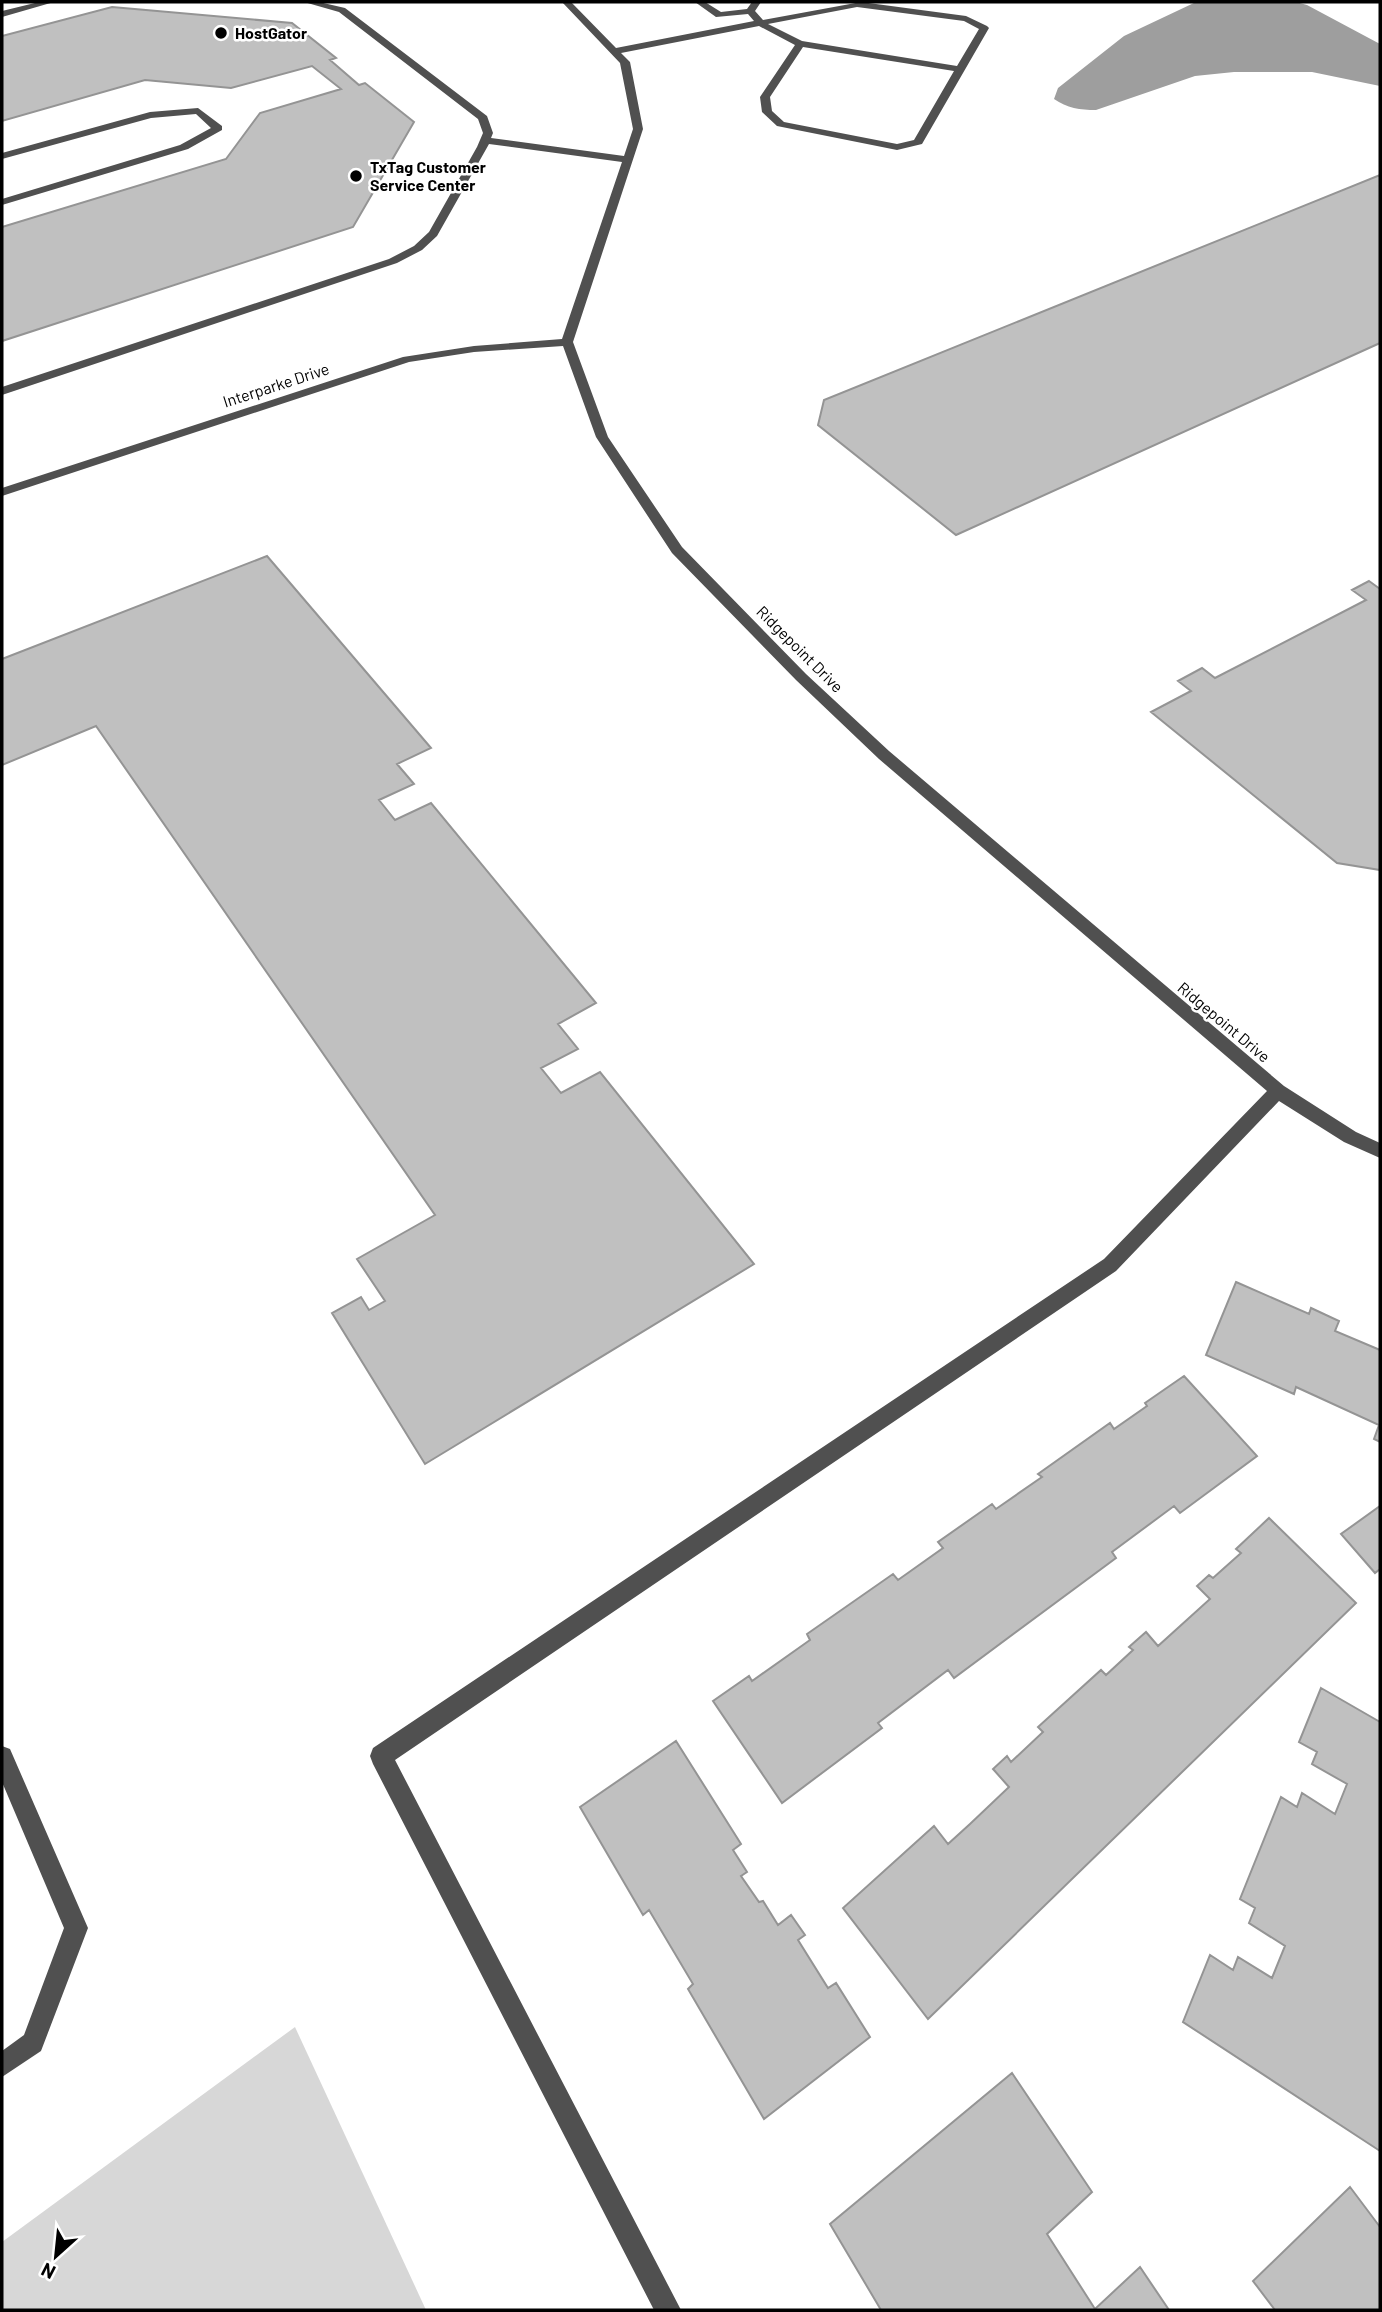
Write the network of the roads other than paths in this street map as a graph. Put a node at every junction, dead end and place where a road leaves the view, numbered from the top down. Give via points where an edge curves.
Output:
1 (49, 2) edge
2 (308, 2) edge
3 (566, 2) edge
4 (699, 2) edge
5 (757, 2) edge
6 (858, 3) edge
7 (750, 11) junction
8 (2, 14) edge
9 (761, 24) junction
10 (800, 44) junction
11 (615, 51) junction
12 (960, 69) junction
13 (485, 140) junction
14 (2, 156) edge
15 (627, 160) junction
16 (2, 202) edge
17 (568, 342) junction
18 (2, 391) edge
19 (2, 492) edge
20 (1278, 1091) junction
21 (1380, 1151) edge
22 (2, 1757) edge
23 (2, 2065) edge
24 (668, 2310) edge

1 - 8 street
2 - 13 street via 342,10 483,118 488,133
3 - 11 street
4 - 7 street via 719,15
5 - 7 street
6 - 9 street
6 - 12 street via 965,19 984,28
7 - 9 street
9 - 10 street
9 - 11 street
10 - 12 street
10 - 12 street via 765,97 767,112 781,124 897,147 918,142
11 - 15 street via 625,62 638,129
13 - 15 street
13 - 18 street via 433,233 393,261
14 - 16 street via 150,115 198,111 218,128 184,147
15 - 17 street
17 - 19 street, Interparke Drive via 407,359
17 - 20 street, Ridgepoint Drive via 602,437 677,550 884,755
20 - 21 street, Ridgepoint Drive
20 - 24 street via 1110,1265 381,1756
22 - 23 street via 76,1928 33,2043

